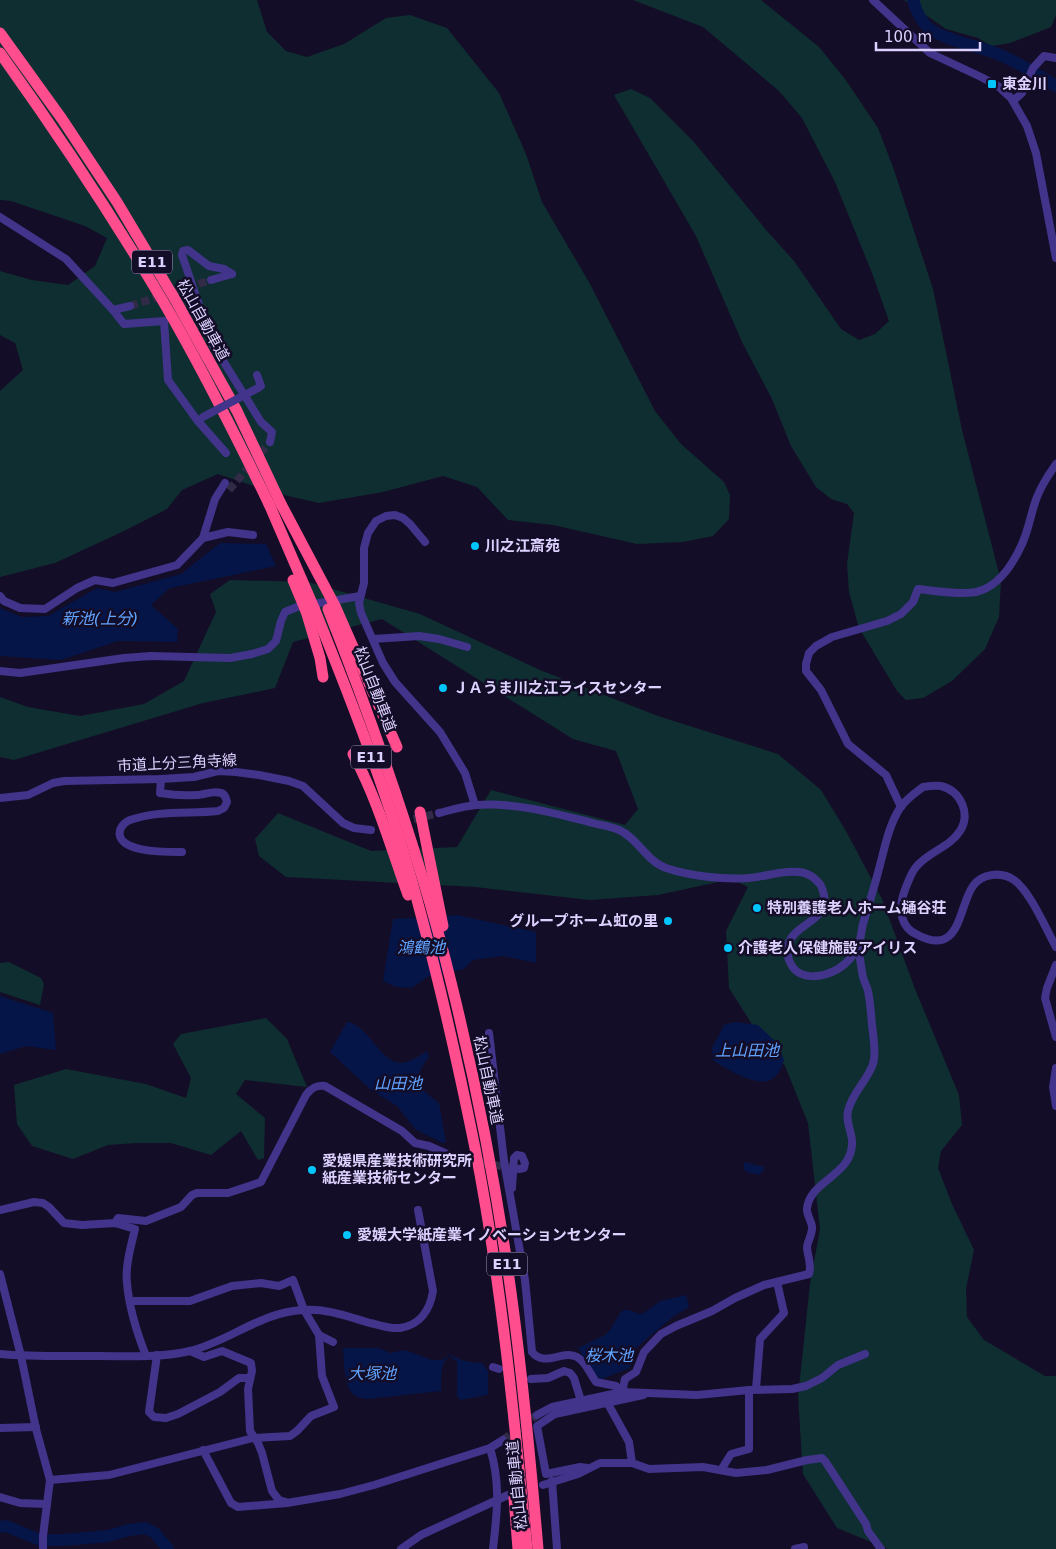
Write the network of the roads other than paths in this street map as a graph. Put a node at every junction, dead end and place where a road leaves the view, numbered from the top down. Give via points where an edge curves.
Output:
1 (873, 0) edge
2 (0, 33) edge
3 (0, 53) edge
4 (1056, 58) edge
5 (1014, 101) junction
6 (0, 217) edge
7 (1056, 258) edge
8 (211, 280) tunnel mouth
9 (130, 306) tunnel mouth
10 (113, 310) junction
11 (257, 375) dead end
12 (200, 419) junction
13 (270, 442) dead end
14 (226, 452) dead end
15 (1056, 464) edge
16 (227, 486) tunnel mouth
17 (253, 535) dead end
18 (203, 538) junction
19 (425, 542) dead end
20 (0, 596) edge
21 (360, 596) junction
22 (331, 608) junction
23 (310, 609) junction
24 (373, 639) junction
25 (467, 647) dead end
26 (0, 671) edge
27 (323, 677) dead end
28 (397, 747) dead end
29 (353, 754) dead end
30 (161, 779) junction
31 (0, 798) edge
32 (475, 805) junction
33 (901, 807) junction
34 (420, 812) dead end
35 (439, 813) tunnel mouth
36 (371, 830) dead end
37 (182, 852) dead end
38 (426, 908) junction
39 (858, 947) junction
40 (1056, 947) edge
41 (1056, 965) edge
42 (1054, 1022) edge
43 (489, 1033) dead end
44 (1056, 1037) edge
45 (1056, 1068) edge
46 (1056, 1106) edge
47 (458, 1159) tunnel mouth
48 (519, 1169) dead end
49 (510, 1200) junction
50 (0, 1210) edge
51 (418, 1210) dead end
52 (115, 1223) junction
53 (0, 1274) edge
54 (777, 1282) junction
55 (130, 1301) junction
56 (304, 1310) junction
57 (319, 1335) junction
58 (505, 1341) junction
59 (333, 1342) dead end
60 (190, 1351) junction
61 (0, 1354) edge
62 (865, 1354) dead end
63 (157, 1355) junction
64 (21, 1356) junction
65 (146, 1356) junction
66 (250, 1378) junction
67 (531, 1379) dead end
68 (752, 1390) junction
69 (622, 1392) junction
70 (650, 1394) junction
71 (581, 1401) junction
72 (608, 1402) junction
73 (536, 1415) tunnel mouth
74 (36, 1427) junction
75 (0, 1428) edge
76 (253, 1438) junction
77 (503, 1440) tunnel mouth
78 (490, 1448) junction
79 (203, 1450) junction
80 (632, 1463) junction
81 (588, 1468) junction
82 (721, 1470) junction
83 (50, 1480) junction
84 (552, 1481) junction
85 (543, 1485) dead end
86 (508, 1495) dead end
87 (0, 1498) edge
88 (498, 1500) junction
89 (287, 1503) junction
90 (47, 1504) junction
91 (43, 1547) edge
92 (804, 1547) dead end
93 (400, 1549) edge
94 (493, 1549) edge
95 (518, 1549) edge
96 (527, 1549) edge
97 (538, 1549) edge
98 (557, 1549) edge
99 (795, 1549) edge
100 (880, 1549) edge

1 - 5 street via 930,53 998,86
2 - 22 highway, 松山自動車道 / E11, bridge via 68,128 156,268 237,411
3 - 23 highway, 松山自動車道 / E11, bridge via 106,208 164,304 242,447
4 - 5 street via 1044,56
5 - 7 street via 1036,153
6 - 10 street via 66,259
8 - 13 street via 232,274 209,266 188,250 184,251 182,255 212,343 261,422 272,432
9 - 10 street
10 - 12 street via 124,324 164,322 168,380
11 - 12 street, bridge via 261,386
12 - 14 street
15 - 33 street via 1036,499 1023,544 990,588 952,593 918,589 913,602 901,614 888,621 832,637 809,653 806,671 821,690 848,744 886,775
16 - 18 street via 215,498
17 - 18 street via 228,532
18 - 20 street via 177,565 113,583 95,580 45,608 20,608
19 - 21 street via 410,524 395,515 376,521 364,548 364,583
21 - 24 street via 361,614
21 - 26 street via 285,612 276,641 252,654 230,658 151,656 20,673
22 - 28 highway
22 - 38 highway, 松山自動車道 / E11 via 402,810
23 - 27 highway
23 - 38 highway, 松山自動車道 / E11 via 352,704
24 - 25 street via 419,636
24 - 32 street via 395,682 440,732 456,757
29 - 38 highway
30 - 31 street, 市道上分三角寺線 via 64,781 28,795
30 - 36 street, 市道上分三角寺線 via 194,777 218,771 290,780 303,786 343,822 354,828
30 - 37 street via 160,793 176,796 216,792 226,796 224,808 218,811 174,812 128,820 119,834 129,846
32 - 35 street
32 - 39 street via 507,805 620,830 656,863 700,875 741,878 788,872 809,874 820,884 825,899 813,921 797,931 789,942 791,965 805,976 823,974 842,966
33 - 39 street via 889,831
33 - 40 street via 922,787 933,785 948,788 954,793 960,799 964,812 963,826 955,837 922,861 912,873 901,912 912,932 934,940 949,935 959,923 972,886 985,876 1000,875 1012,879 1023,889
34 - 38 highway
38 - 58 highway, 松山自動車道 / E11 via 475,1149
38 - 97 highway, 松山自動車道 / E11 via 452,982 488,1149 507,1264
39 - 54 street via 868,991 874,1062 848,1112 853,1146 849,1159 813,1194 807,1208 812,1227 807,1246 809,1274
41 - 42 street via 1045,998
42 - 44 street
43 - 49 street
45 - 46 street via 1053,1087
47 - 52 street via 415,1143 402,1131 325,1086 319,1086 309,1090 261,1182 228,1193 197,1193 181,1207 146,1220 118,1218
48 - 49 street via 525,1167 525,1163 523,1157 517,1155 514,1158
49 - 69 street via 525,1280 532,1352 544,1359 574,1355 596,1382 616,1386
50 - 52 street via 43,1203 64,1223
51 - 56 street via 432,1291 431,1304 425,1314 412,1324 389,1328 330,1312
52 - 55 street via 135,1229 126,1282
53 - 64 street
54 - 68 street via 784,1313 760,1339
54 - 69 street via 734,1298 661,1334 644,1352 636,1372 625,1379
55 - 56 street via 190,1301 232,1286 261,1283 279,1286 293,1280
55 - 65 street
56 - 57 street
56 - 60 street via 268,1316
57 - 59 street
57 - 76 street via 322,1376 334,1407 311,1416 290,1436
58 - 95 highway
58 - 96 highway, 松山自動車道 / E11
60 - 63 street
60 - 66 street via 204,1357 222,1351 251,1364
61 - 64 street
62 - 68 street via 838,1365 806,1386
63 - 65 street
63 - 66 street via 149,1412 154,1417 178,1414 239,1378
64 - 65 street
64 - 74 street
66 - 76 street via 250,1432
67 - 71 street via 570,1373
68 - 70 street via 697,1395
68 - 82 street via 749,1449 731,1454
69 - 70 street
69 - 71 street
70 - 72 street
71 - 73 street via 552,1407
72 - 80 street via 629,1442
72 - 81 street via 555,1414 537,1426 546,1474
74 - 75 street
74 - 83 street
76 - 79 street
76 - 89 street via 262,1453 274,1496
77 - 78 street
78 - 88 street via 496,1467
78 - 89 street via 374,1485
79 - 83 street via 109,1475
79 - 89 street via 233,1506
80 - 81 street via 600,1463
80 - 82 street via 649,1470 703,1467
81 - 84 street
82 - 100 street via 754,1472 822,1458
83 - 90 street
84 - 85 street
84 - 98 street
86 - 88 street
87 - 90 street
88 - 93 street via 421,1535
88 - 94 street
90 - 91 street
92 - 99 street

